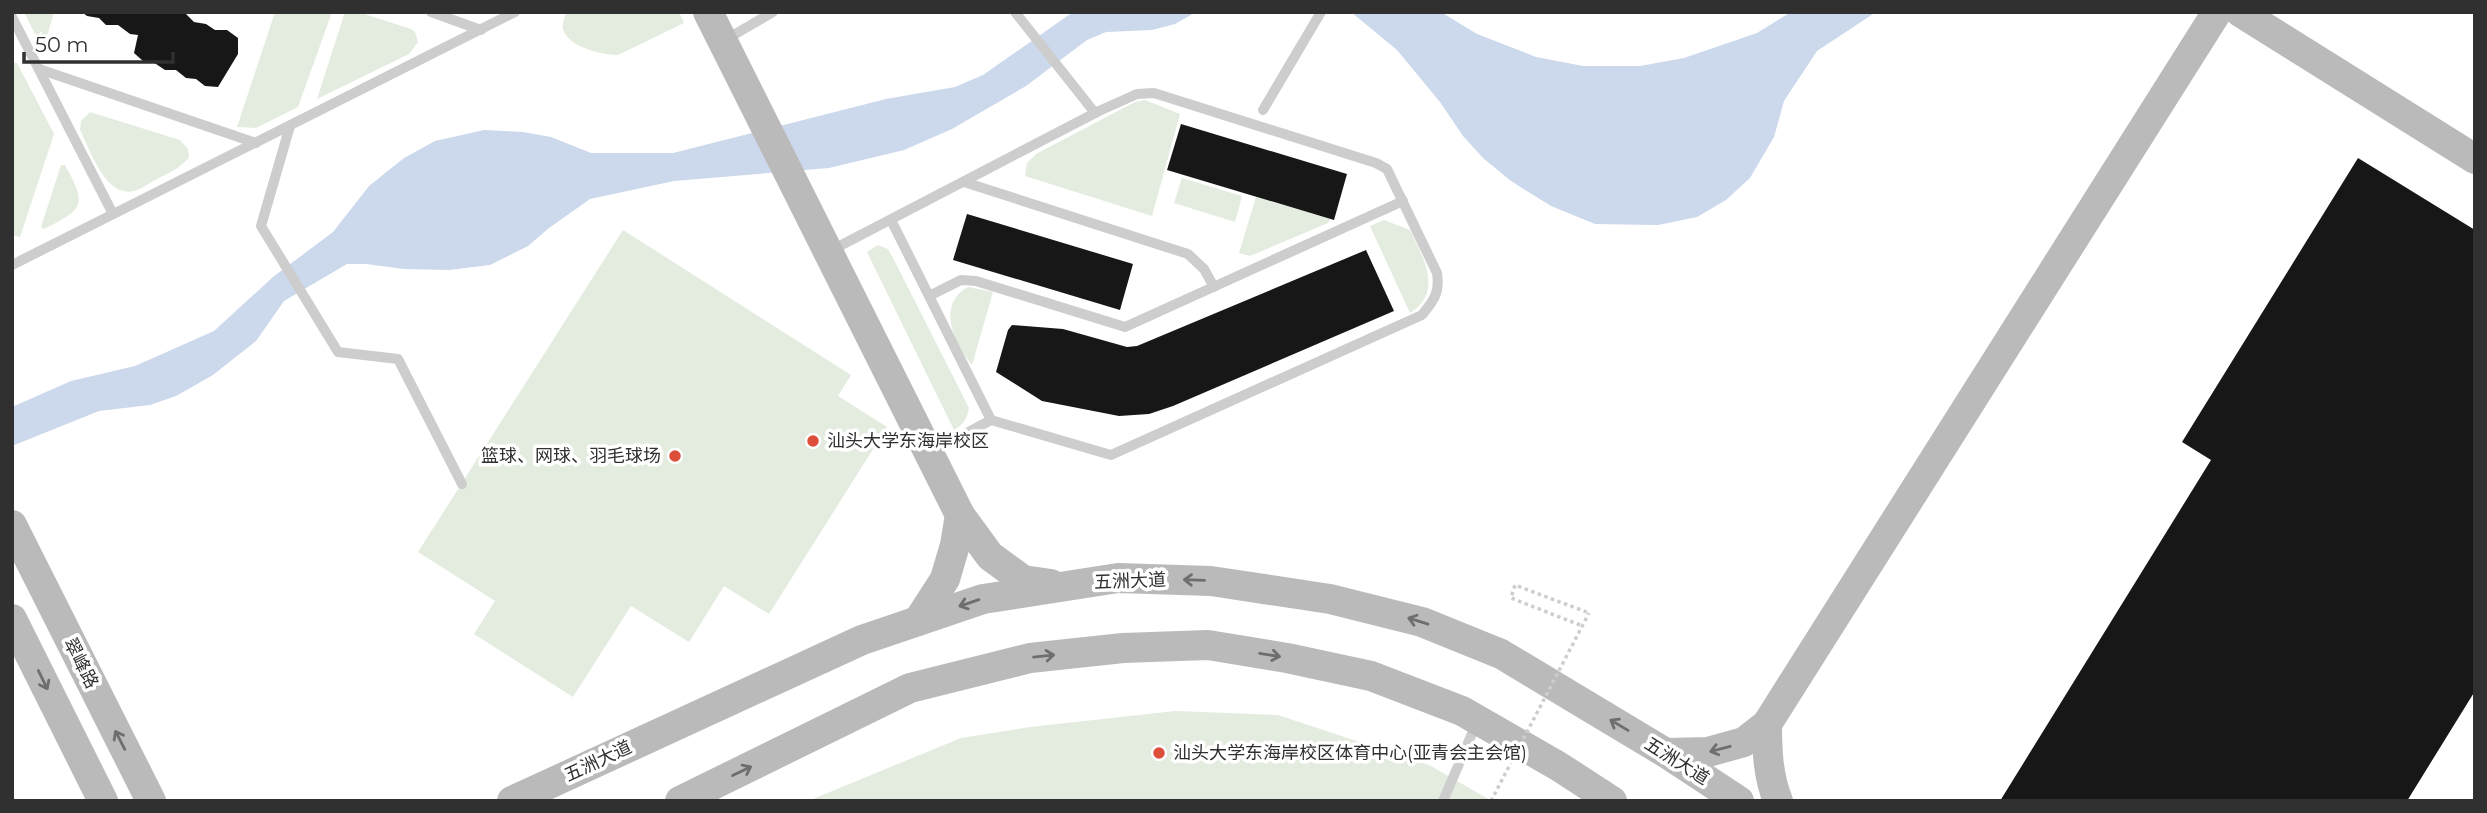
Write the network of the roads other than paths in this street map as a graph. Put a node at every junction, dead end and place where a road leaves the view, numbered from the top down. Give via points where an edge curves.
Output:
1 (431, 12) edge
2 (515, 12) edge
3 (708, 12) edge
4 (773, 12) edge
5 (1015, 12) edge
6 (1321, 12) edge
7 (2217, 12) edge
8 (2240, 12) edge
9 (12, 17) edge
10 (481, 30) junction
11 (723, 41) junction
12 (39, 69) junction
13 (1263, 110) dead end
14 (1096, 113) junction
15 (290, 126) junction
16 (256, 143) junction
17 (2475, 159) edge
18 (964, 182) junction
19 (1402, 201) junction
20 (113, 214) junction
21 (891, 220) junction
22 (828, 252) junction
23 (12, 265) edge
24 (1214, 287) junction
25 (929, 296) junction
26 (991, 420) junction
27 (930, 453) junction
28 (462, 484) dead end
29 (961, 515) junction
30 (12, 525) edge
31 (1067, 586) junction
32 (12, 619) edge
33 (918, 621) junction
34 (1479, 720) junction
35 (1768, 724) junction
36 (1666, 753) junction
37 (685, 800) edge
38 (103, 801) edge
39 (151, 801) edge
40 (512, 801) edge
41 (1443, 801) edge
42 (1612, 801) edge
43 (1739, 801) edge
44 (1779, 801) edge

1 - 10 lane
2 - 10 lane
3 - 11 main road
4 - 11 lane
5 - 14 lane
6 - 13 lane
7 - 35 main road
8 - 17 main road
9 - 12 lane
10 - 15 lane
11 - 22 main road
12 - 16 lane
12 - 20 lane
14 - 18 lane
14 - 19 lane via 1137,94 1154,93 1376,163 1387,169
15 - 16 lane
15 - 28 lane via 261,226 338,352 398,359
16 - 20 lane
18 - 21 lane
18 - 24 lane via 1188,254
19 - 24 lane
19 - 26 lane via 1437,273 1439,287 1422,315 1111,455
20 - 23 lane
21 - 22 lane
21 - 25 lane
22 - 27 main road
24 - 25 lane via 1125,327 976,281 961,280
25 - 26 lane
26 - 27 lane
27 - 29 main road
29 - 31 main road via 990,556 1023,580
29 - 33 main road via 946,579
39 -> 30 main road, 翠峰路
31 -> 33 main road, 五洲大道 via 983,599
36 -> 31 main road, 五洲大道 via 1501,654 1422,622 1330,599 1211,581 1118,578
32 -> 38 main road
33 - 40 main road, 五洲大道 via 862,640
37 -> 34 main road via 910,688 1030,658 1123,648 1208,645 1287,658 1371,676
34 - 41 lane
34 - 42 main road
35 -> 36 main road via 1744,742 1709,752
35 - 44 main road via 1769,764
36 - 43 main road, 五洲大道

